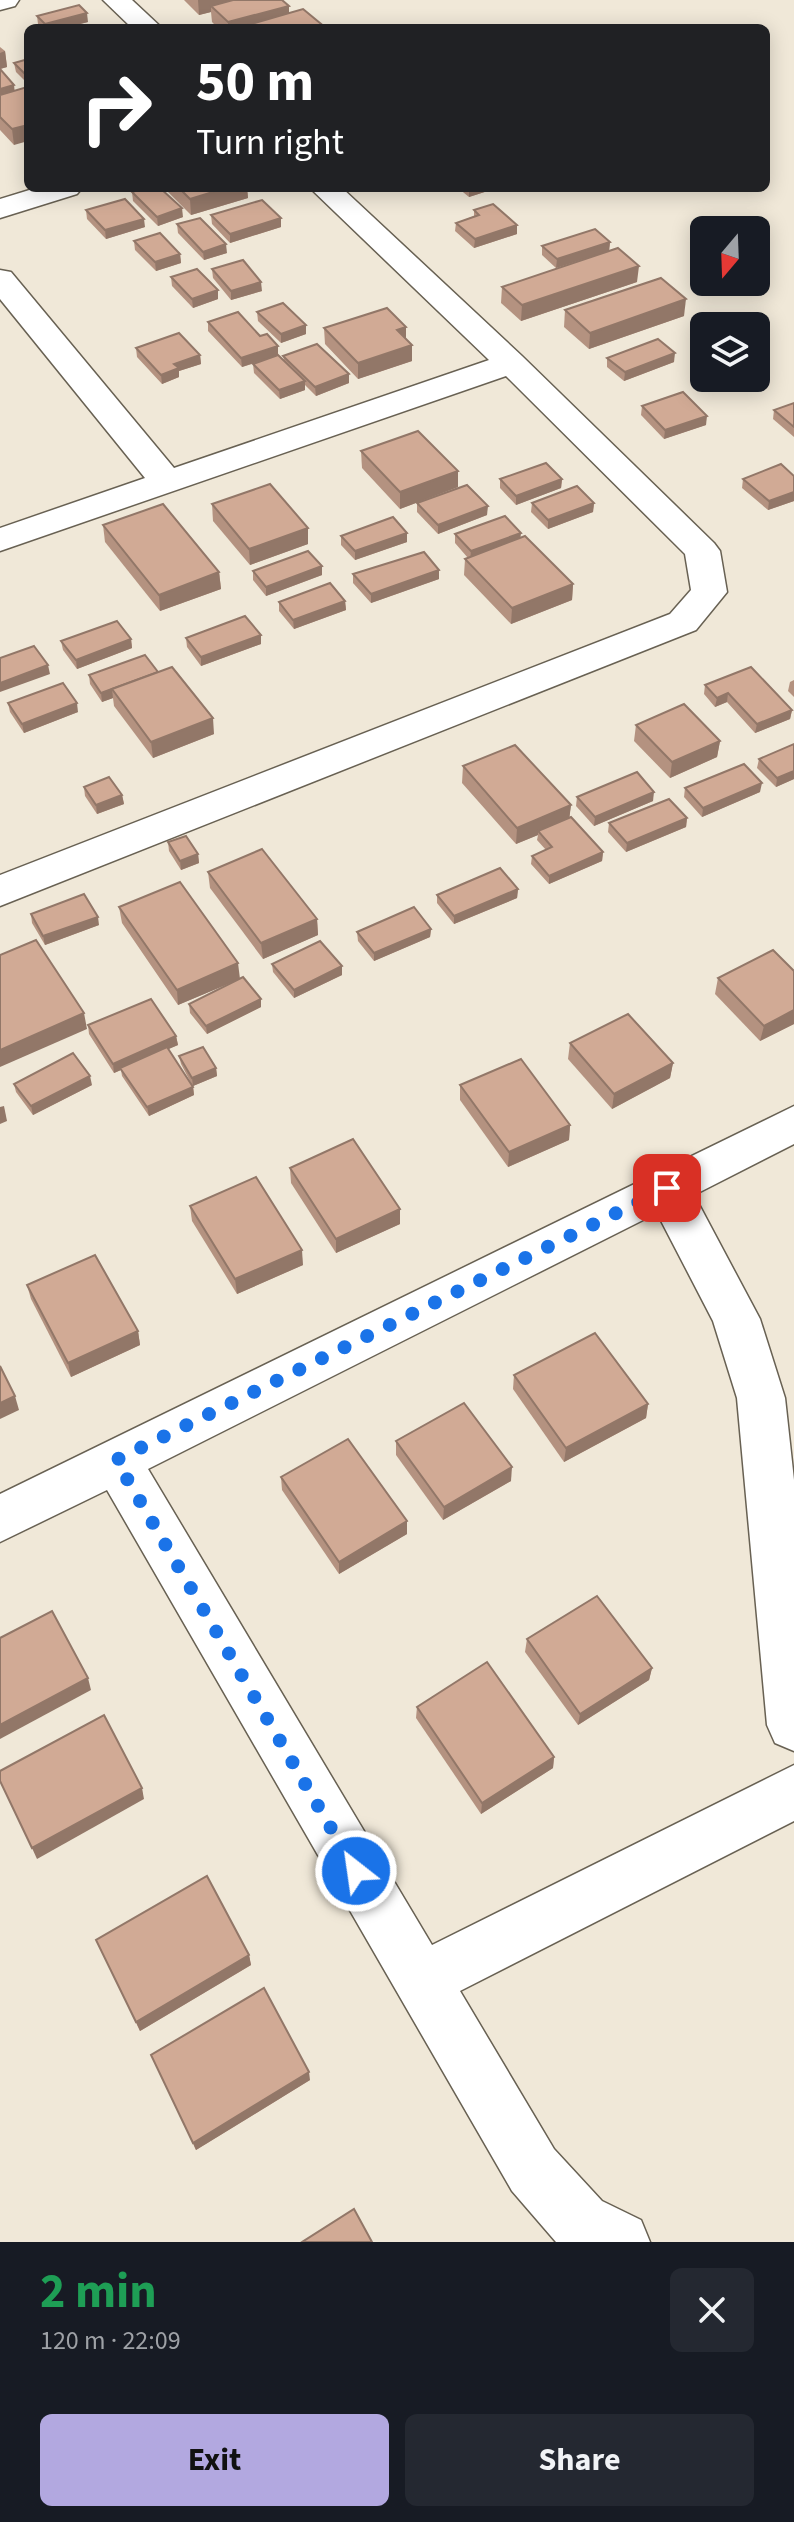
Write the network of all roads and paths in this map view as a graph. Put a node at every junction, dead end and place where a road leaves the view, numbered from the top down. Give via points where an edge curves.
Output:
1 (6, 0) edge
2 (116, 0) edge
3 (0, 2) edge
4 (143, 24) edge
5 (54, 192) edge
6 (329, 192) edge
7 (0, 209) edge
8 (0, 279) edge
9 (511, 363) junction
10 (167, 482) junction
11 (0, 540) edge
12 (0, 891) edge
13 (794, 1124) edge
14 (667, 1188) junction
15 (116, 1460) junction
16 (0, 1519) edge
17 (794, 1725) edge
18 (794, 1792) edge
19 (420, 1981) junction
20 (619, 2242) edge

1 - 3 street
2 - 4 street
5 - 7 street
6 - 9 street
8 - 10 street
9 - 10 street
9 - 12 street via 702,551 709,592 683,622
10 - 11 street
13 - 14 street
14 - 15 street
14 - 17 street via 736,1319 761,1398
15 - 16 street
15 - 19 street
18 - 19 street
19 - 20 street via 533,2170 580,2223

